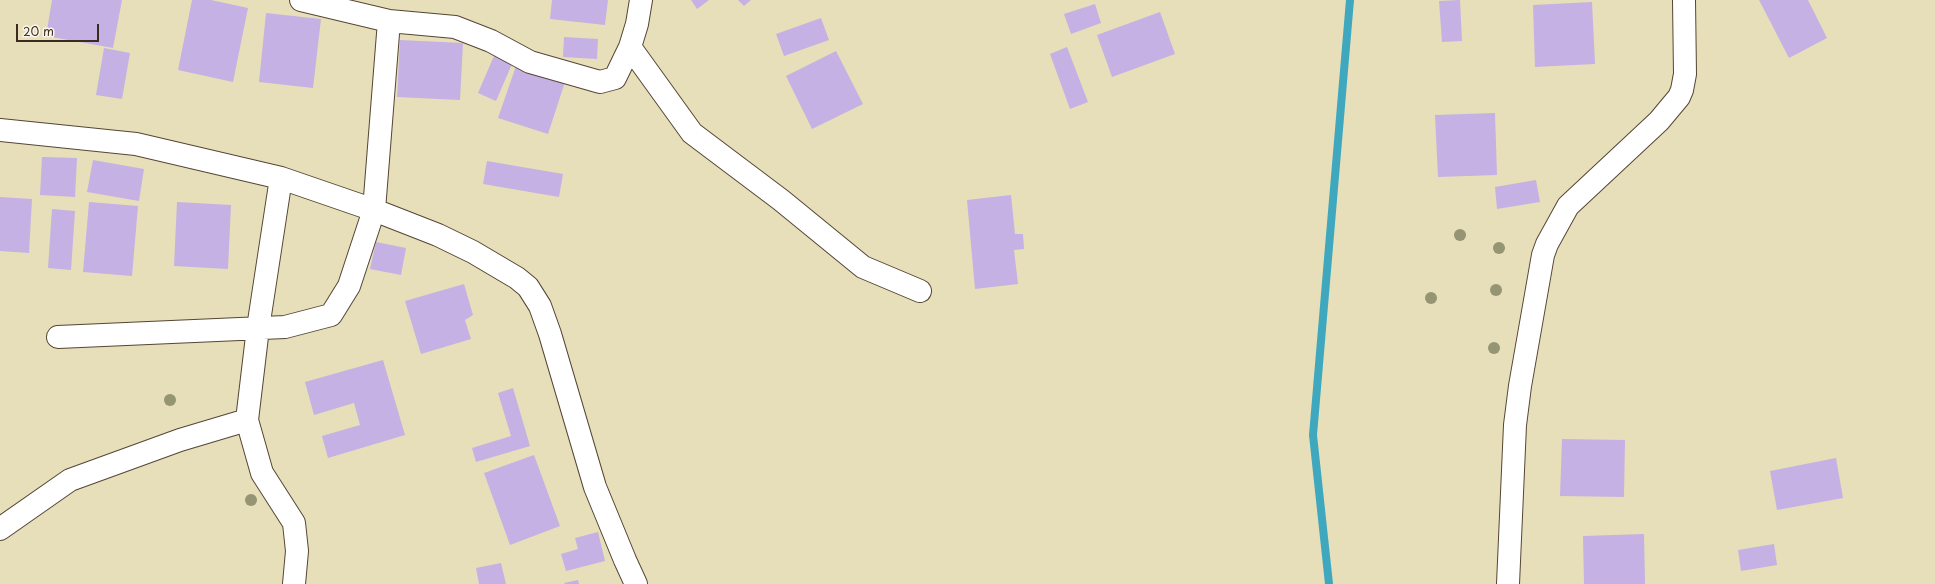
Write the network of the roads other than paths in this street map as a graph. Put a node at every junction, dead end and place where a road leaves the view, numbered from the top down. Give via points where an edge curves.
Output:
1 (301, 0) edge
2 (641, 0) edge
3 (1684, 0) edge
4 (389, 21) junction
5 (630, 47) junction
6 (0, 130) edge
7 (281, 178) junction
8 (374, 210) junction
9 (920, 291) dead end
10 (258, 328) junction
11 (58, 337) dead end
12 (248, 420) junction
13 (0, 529) edge
14 (294, 584) edge
15 (636, 584) edge
16 (1508, 584) edge

1 - 4 street
2 - 5 street
3 - 16 street via 1685,74 1682,90 1659,121 1568,206 1543,255 1515,425
4 - 5 street via 454,27 491,41 530,62 600,82 615,78
4 - 8 street
5 - 9 street via 692,133 781,200 863,267
6 - 7 street via 136,144
7 - 8 street
7 - 10 street
8 - 10 street via 349,286 331,315 285,327
8 - 15 street via 473,252 528,287 540,306 550,334 595,487
10 - 11 street
10 - 12 street
12 - 13 street via 180,440 70,480
12 - 14 street via 262,473 294,522 297,551

